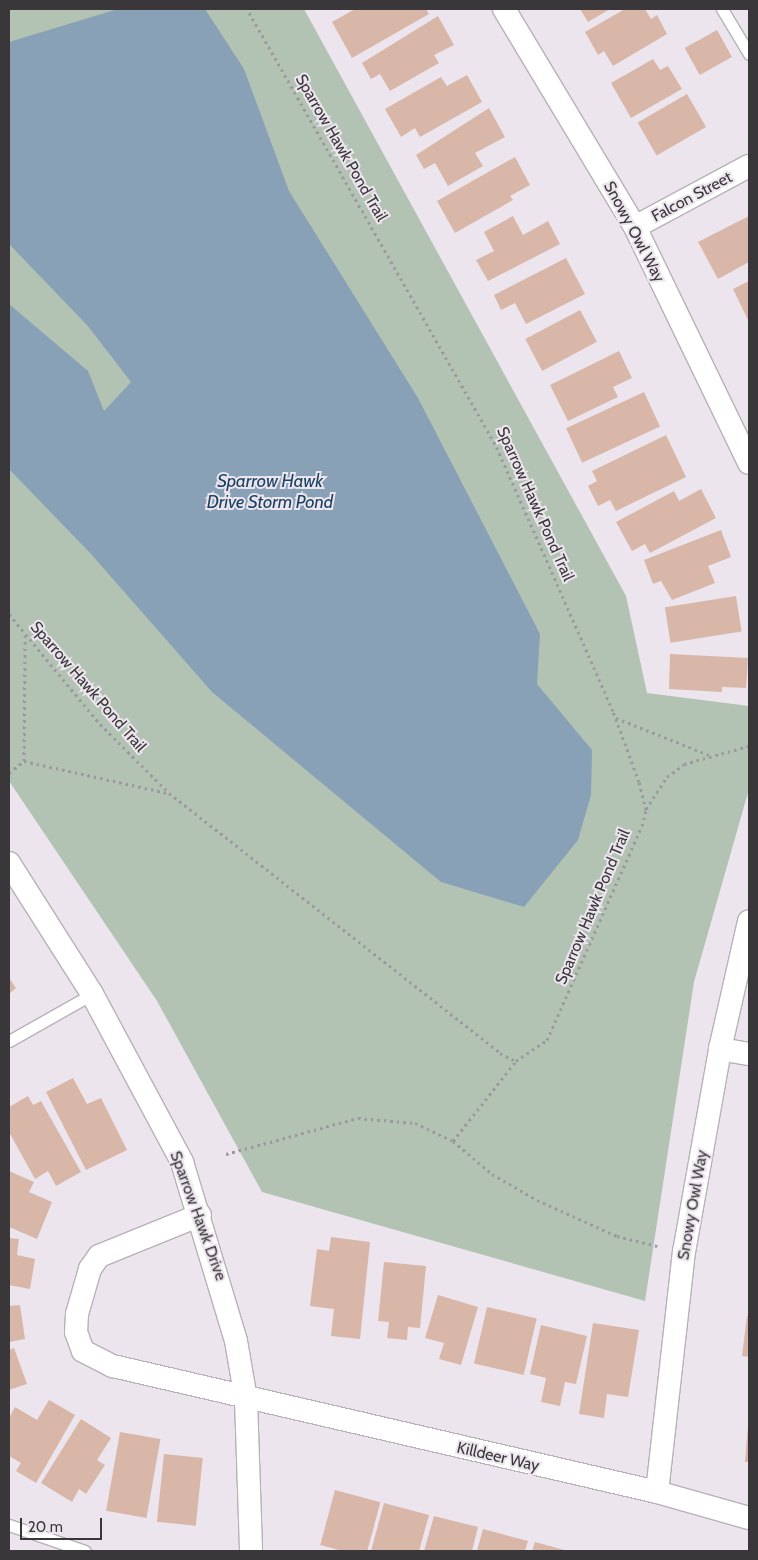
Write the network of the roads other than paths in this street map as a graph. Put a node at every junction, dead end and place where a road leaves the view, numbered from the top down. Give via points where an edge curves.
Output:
1 (504, 9) edge
2 (722, 9) edge
3 (749, 54) edge
4 (749, 166) edge
5 (635, 227) junction
6 (749, 463) edge
7 (9, 862) edge
8 (749, 921) edge
9 (92, 994) junction
10 (9, 1041) edge
11 (720, 1049) junction
12 (749, 1054) edge
13 (200, 1215) junction
14 (246, 1399) junction
15 (657, 1492) junction
16 (749, 1518) edge
17 (9, 1526) edge
18 (54, 1547) edge
19 (85, 1551) edge
20 (251, 1551) edge

1 - 5 street, Snowy Owl Way
2 - 3 lane
4 - 5 street, Falcon Street
5 - 6 street, Snowy Owl Way
7 - 9 street, Sparrow Hawk Drive
8 - 11 street, Snowy Owl Way
9 - 10 lane
9 - 13 street, Sparrow Hawk Drive via 182,1162
11 - 12 street
11 - 15 street, Snowy Owl Way via 684,1252
13 - 14 street, Sparrow Hawk Drive via 223,1285
13 - 14 street, Killdeer Way via 99,1256 83,1290 76,1332 84,1351 93,1359
14 - 15 street, Killdeer Way
14 - 20 street, Sparrow Hawk Drive
15 - 16 street, Killdeer Way
17 - 18 lane
18 - 19 lane

